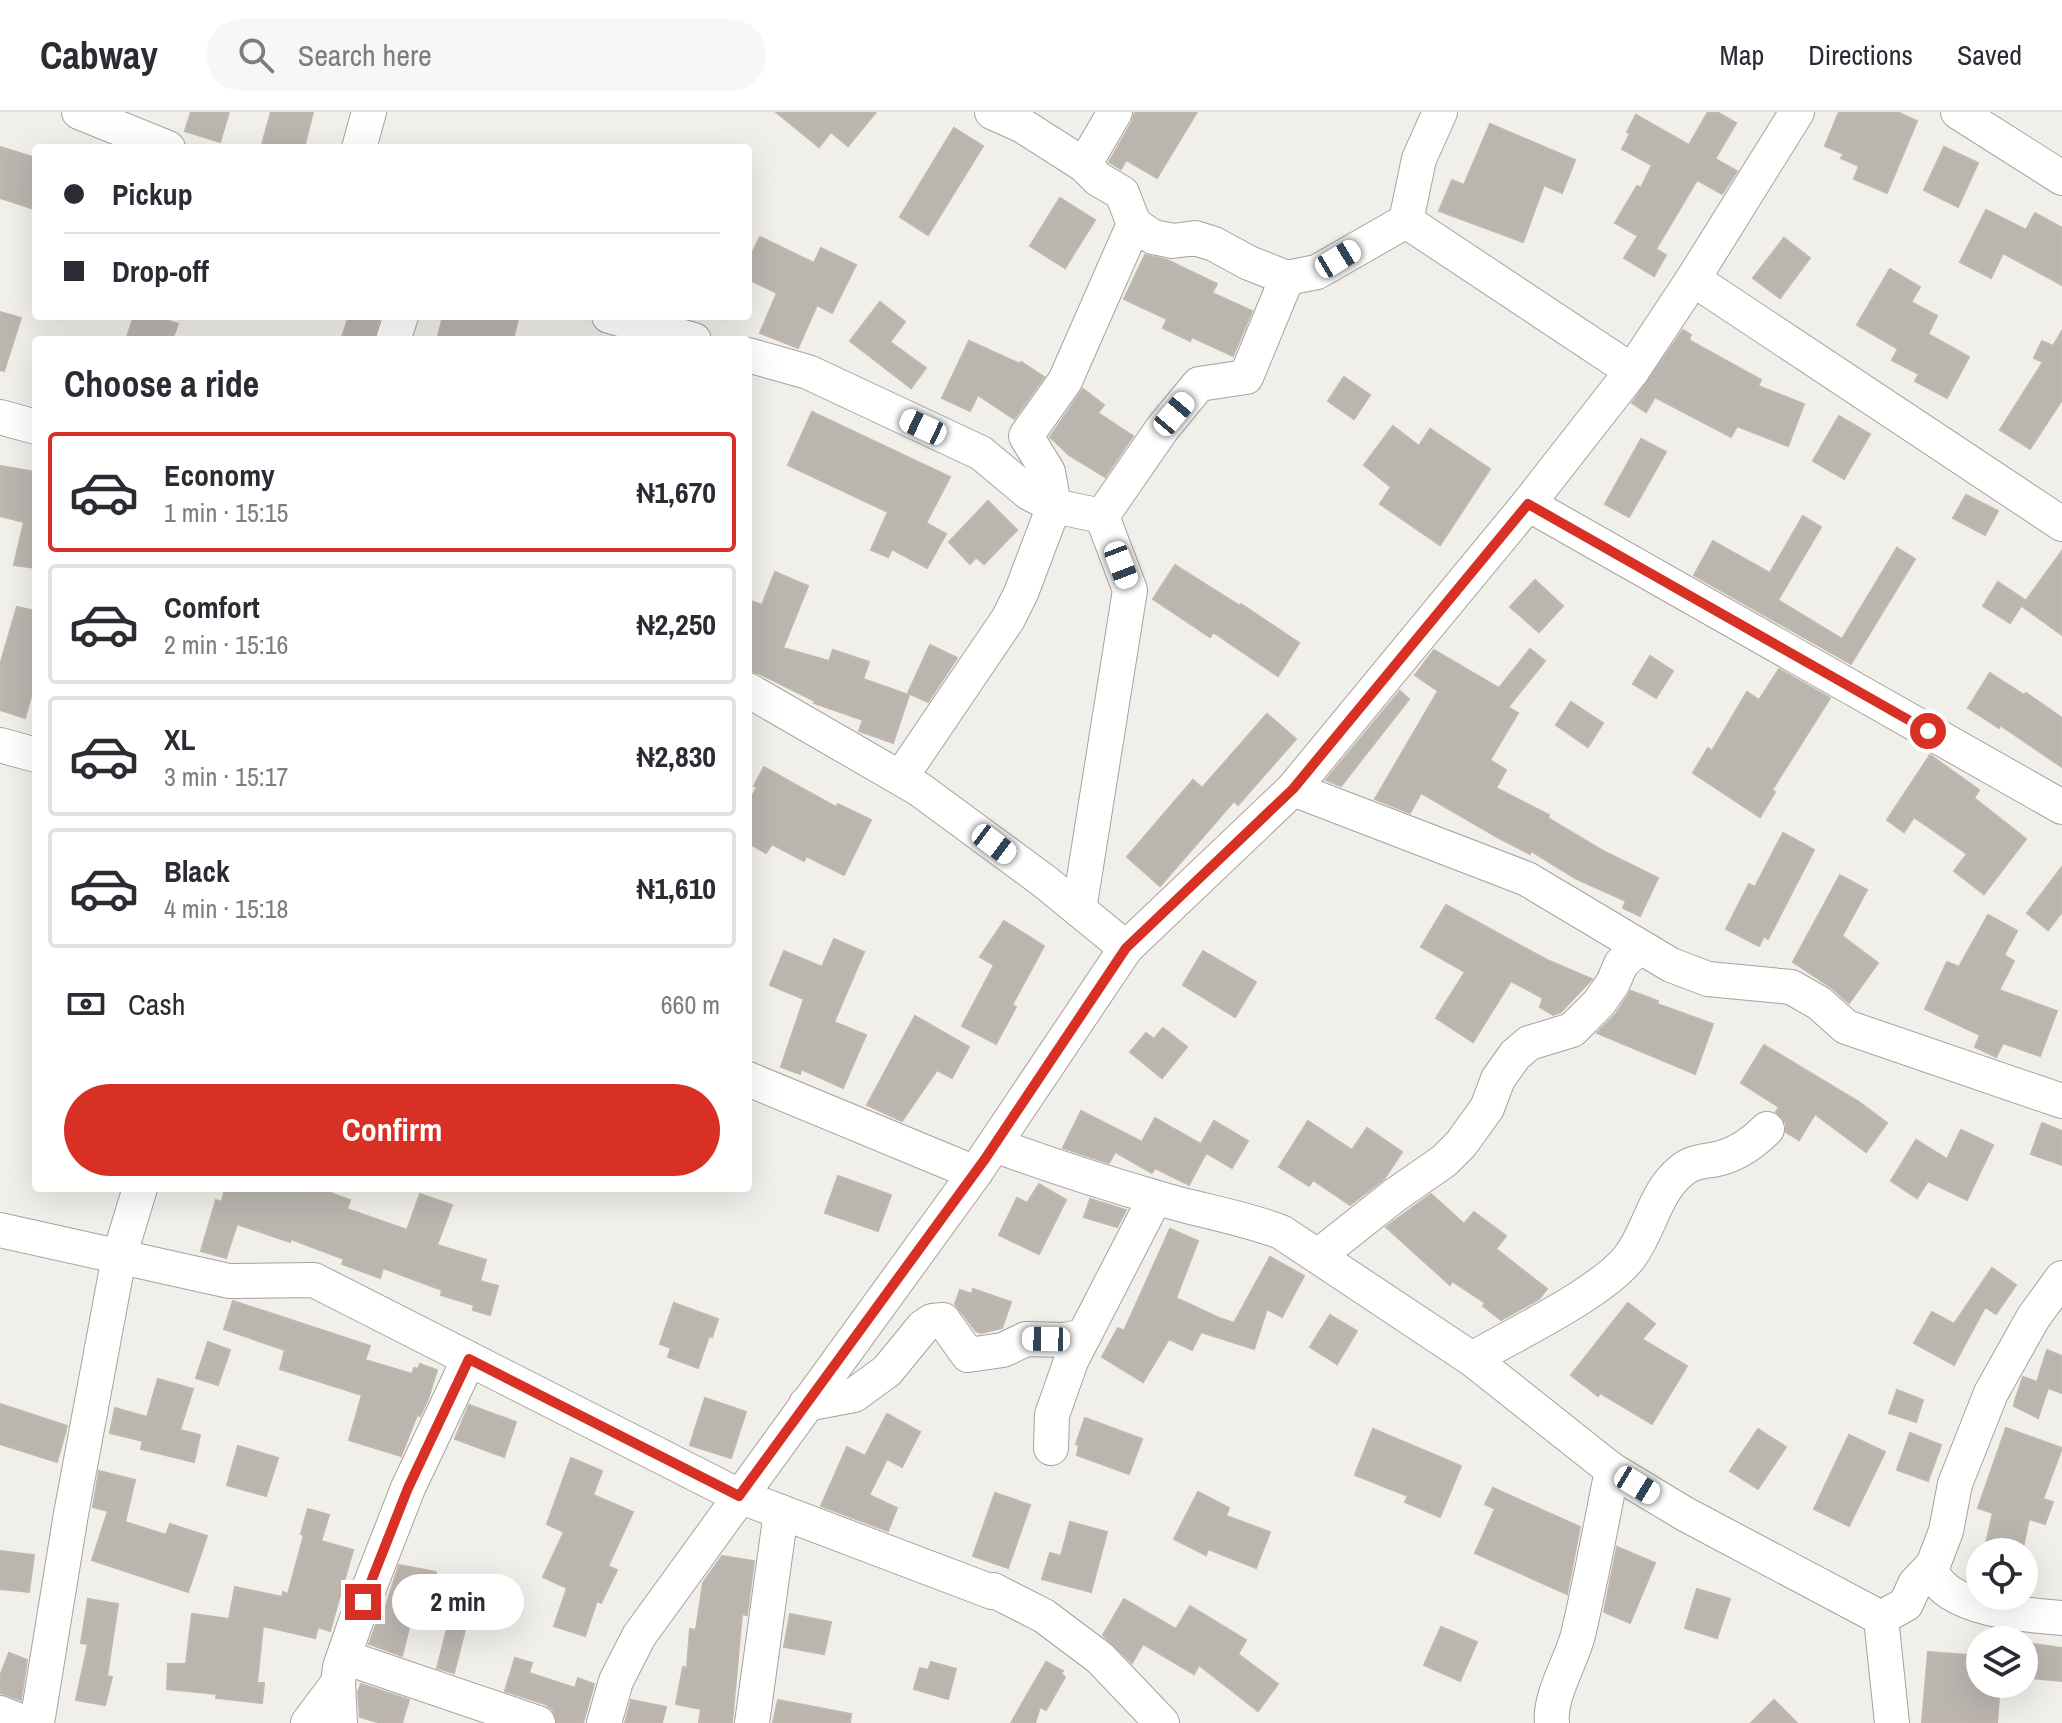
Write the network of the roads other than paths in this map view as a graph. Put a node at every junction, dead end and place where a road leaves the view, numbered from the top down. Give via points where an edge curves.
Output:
1 (79, 112) edge
2 (369, 112) edge
3 (992, 112) edge
4 (1115, 112) edge
5 (1440, 112) edge
6 (1797, 112) edge
7 (1958, 112) edge
8 (158, 144) edge
9 (360, 144) edge
10 (1084, 165) junction
11 (2062, 178) edge
12 (1406, 221) junction
13 (1134, 224) junction
14 (1287, 278) junction
15 (1693, 279) junction
16 (623, 320) edge
17 (680, 336) edge
18 (752, 356) edge
19 (1632, 371) junction
20 (0, 417) edge
21 (32, 426) edge
22 (1528, 504) junction
23 (1054, 506) junction
24 (1102, 516) junction
25 (2062, 524) edge
26 (752, 692) edge
27 (0, 745) edge
28 (32, 754) edge
29 (901, 777) junction
30 (1293, 789) junction
31 (2062, 807) edge
32 (1079, 910) junction
33 (1126, 948) junction
34 (1638, 948) junction
35 (752, 1081) edge
36 (2062, 1101) edge
37 (1767, 1129) dead end
38 (995, 1145) junction
39 (975, 1173) junction
40 (139, 1192) edge
41 (1155, 1198) junction
42 (0, 1230) edge
43 (1318, 1256) junction
44 (119, 1257) junction
45 (2062, 1278) edge
46 (1084, 1336) junction
47 (469, 1359) junction
48 (1472, 1359) junction
49 (806, 1404) junction
50 (1051, 1448) dead end
51 (1612, 1470) junction
52 (739, 1496) junction
53 (781, 1512) junction
54 (1928, 1573) junction
55 (1954, 1596) junction
56 (1893, 1611) junction
57 (2062, 1618) edge
58 (341, 1670) junction
59 (1131, 1710) edge
60 (0, 1713) edge
61 (25, 1723) edge
62 (37, 1723) edge
63 (308, 1723) edge
64 (340, 1723) edge
65 (538, 1723) edge
66 (604, 1723) edge
67 (752, 1723) edge
68 (1162, 1723) edge
69 (1552, 1723) edge
70 (1892, 1723) edge

1 - 8 street
2 - 9 street
3 - 10 street
4 - 10 street
5 - 12 street via 1419,159
6 - 15 street
7 - 11 street
10 - 13 street via 1122,193
12 - 14 street via 1317,272
12 - 19 street
13 - 14 street via 1153,237 1214,244
13 - 23 street via 1065,381 1026,436 1048,472
14 - 24 street via 1246,377 1199,384
15 - 19 street
15 - 25 street
16 - 17 street
18 - 23 street via 808,372 981,453 1029,493
19 - 22 street
20 - 21 street
22 - 30 street
22 - 31 street
23 - 24 street
23 - 29 street via 1008,619
24 - 32 street via 1130,590
26 - 29 street
27 - 28 street
29 - 32 street
30 - 33 street
30 - 34 street via 1527,879
32 - 33 street
33 - 38 street
34 - 36 street via 1708,979 1791,987 1846,1027
34 - 43 street via 1621,964 1599,1003 1572,1030 1529,1043 1515,1055 1487,1108 1444,1161
35 - 39 street
37 - 48 street via 1740,1150 1684,1168 1671,1180 1630,1257 1584,1295
38 - 39 street
38 - 41 street
39 - 49 street
40 - 44 street
41 - 43 street via 1255,1222
41 - 46 street
42 - 44 street
43 - 48 street
44 - 47 street via 229,1281 314,1280
44 - 62 street
45 - 54 street via 1991,1393
46 - 49 street via 1026,1339 1003,1350 968,1355 943,1320 932,1321 887,1371 854,1395
46 - 50 street via 1052,1415
47 - 52 street
47 - 58 street via 397,1516
48 - 51 street
49 - 52 street
51 - 56 street via 1685,1514
51 - 69 street via 1577,1638 1553,1699
52 - 53 street
52 - 66 street via 639,1636 616,1681
53 - 59 street via 993,1590 1044,1616 1100,1658
53 - 67 street
54 - 55 street
54 - 56 street
55 - 56 street
55 - 57 street via 1983,1606
56 - 70 street
58 - 63 street
58 - 64 street
58 - 65 street
59 - 68 street
60 - 61 street

